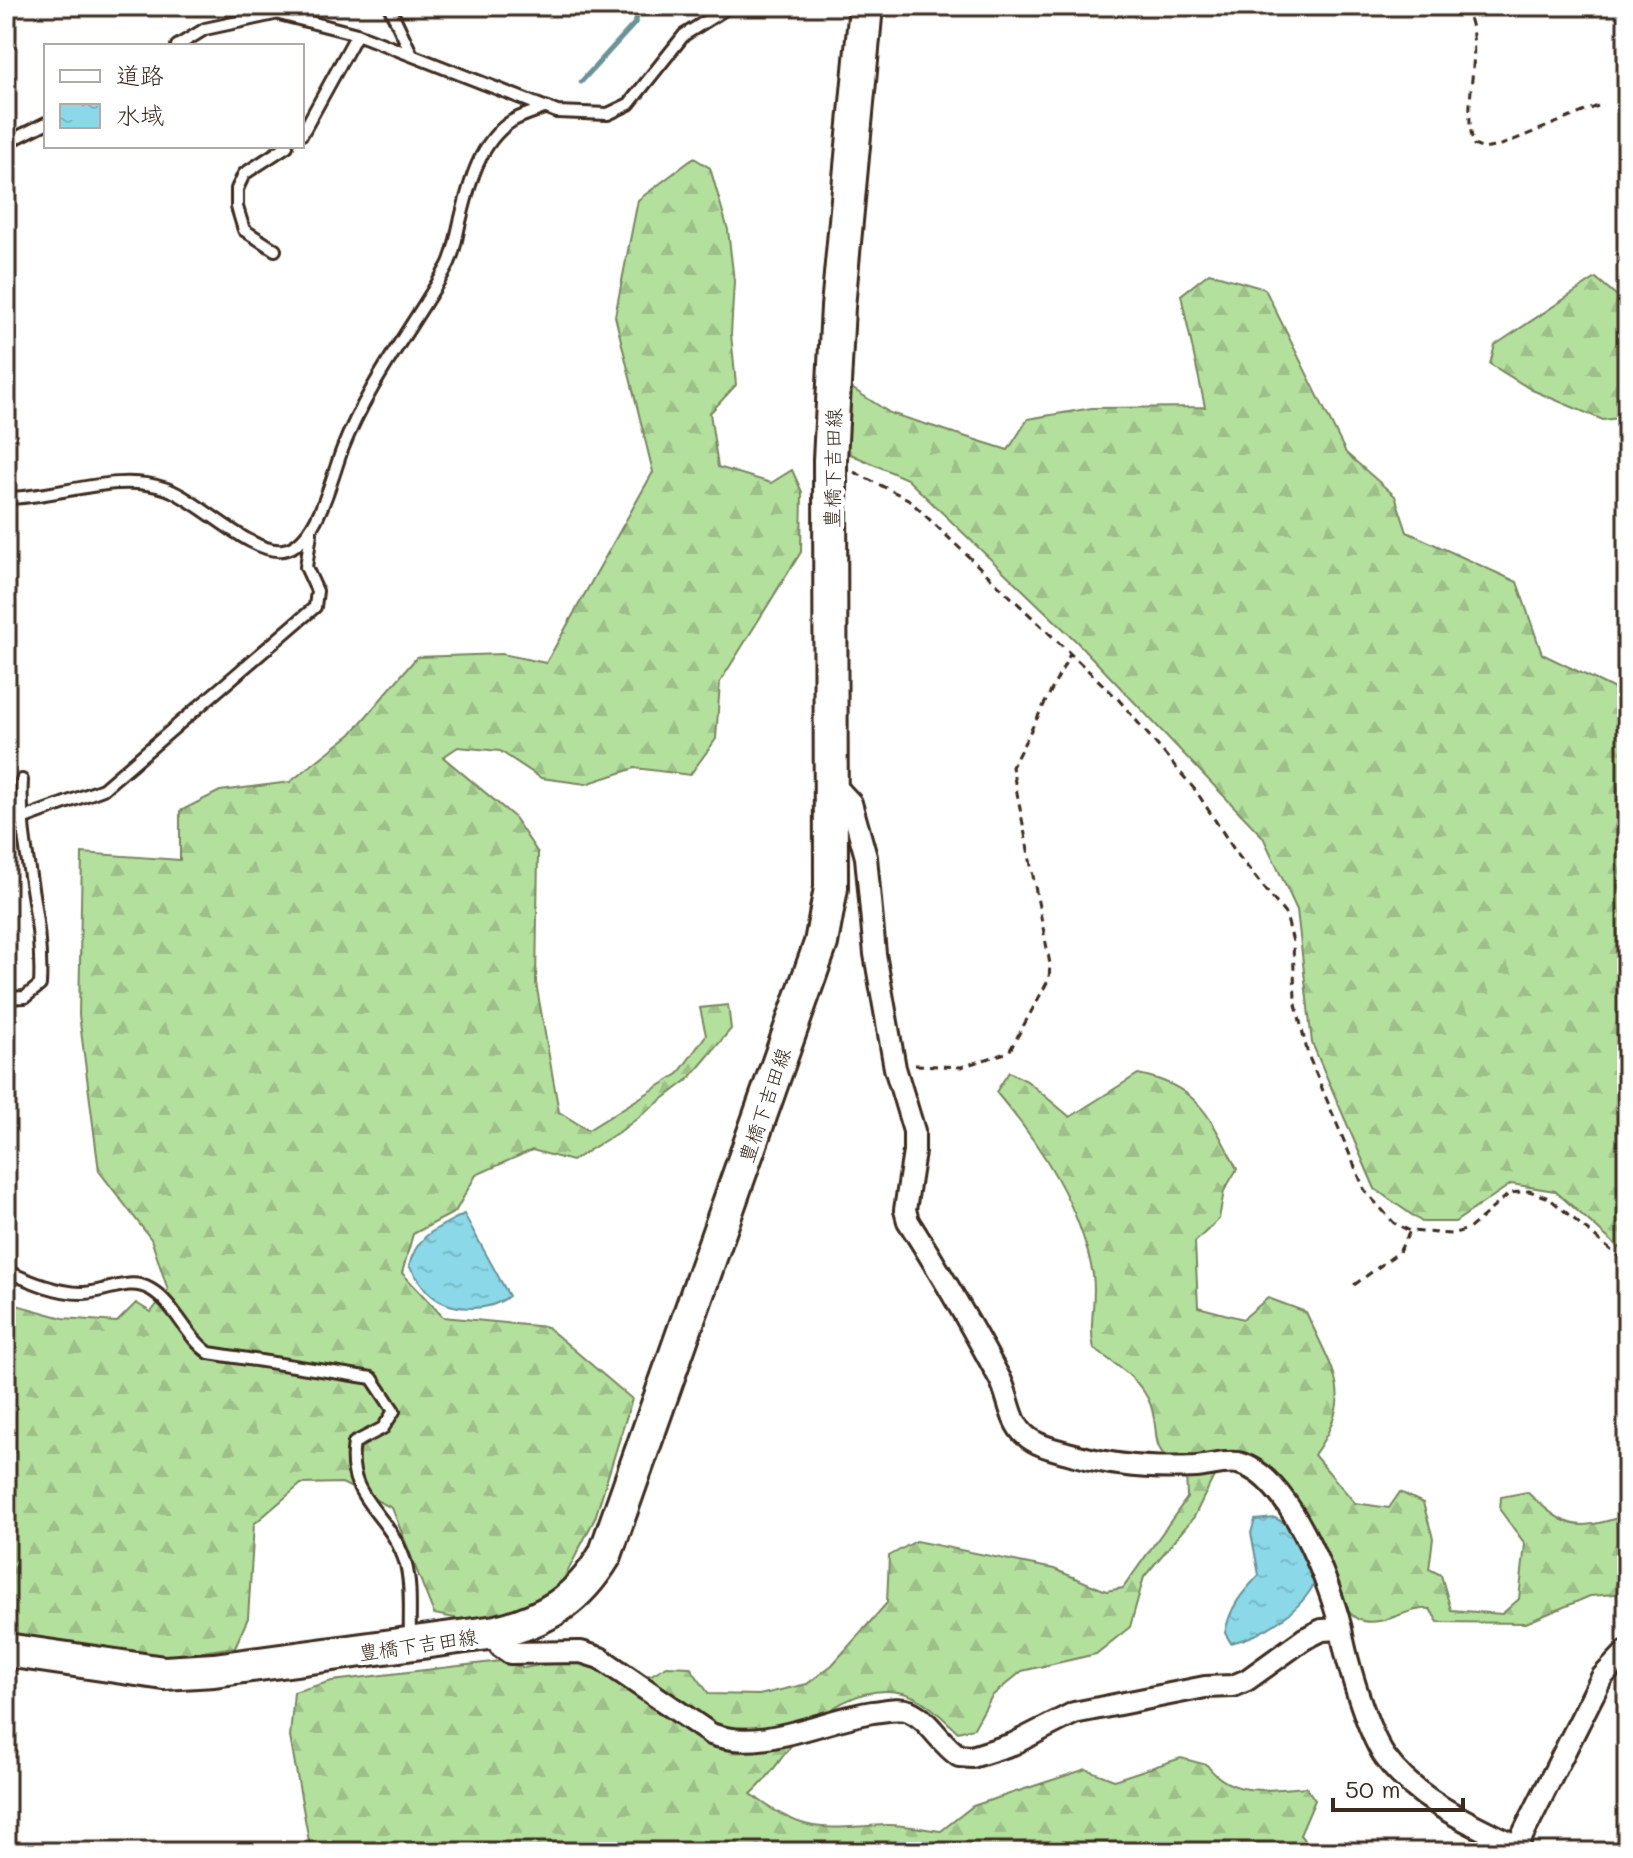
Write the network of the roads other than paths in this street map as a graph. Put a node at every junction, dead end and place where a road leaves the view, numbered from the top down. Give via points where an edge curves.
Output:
1 (248, 6) edge
2 (389, 6) edge
3 (730, 6) edge
4 (866, 6) edge
5 (281, 13) junction
6 (357, 34) junction
7 (180, 44) edge
8 (412, 55) junction
9 (546, 107) junction
10 (44, 124) edge
11 (304, 130) edge
12 (6, 143) edge
13 (284, 148) edge
14 (275, 250) dead end
15 (6, 498) edge
16 (311, 531) junction
17 (22, 780) dead end
18 (829, 784) junction
19 (19, 820) junction
20 (6, 998) edge
21 (6, 1271) edge
22 (1341, 1629) junction
23 (496, 1632) junction
24 (411, 1645) junction
25 (6, 1650) edge
26 (1627, 1651) edge
27 (1516, 1849) edge

1 - 5 lane
2 - 8 lane
3 - 9 lane via 684,35 629,104 608,114
4 - 18 main road, 豊橋下吉田線 via 838,307 830,460
5 - 6 lane
5 - 7 lane via 205,29
6 - 8 lane
6 - 11 lane
8 - 9 lane
9 - 16 lane via 511,121 484,151 468,188 450,264 400,338 348,437
10 - 12 lane
13 - 14 lane via 244,174 237,189 244,230
15 - 16 lane via 113,483 144,484 192,501 268,550 300,544
16 - 19 lane via 306,567 317,591 315,607 103,789
17 - 19 lane
18 - 22 street via 851,803 866,857 875,954 895,1068 914,1131 908,1221 975,1333 1023,1433 1039,1444 1110,1463 1245,1466 1280,1498 1314,1549
18 - 23 main road, 豊橋下吉田線 via 831,888 821,943 625,1506 589,1581 560,1609
19 - 20 lane via 40,938 40,985 25,997
21 - 24 lane via 82,1293 137,1282 154,1291 194,1343 209,1353 372,1378 394,1411 383,1428 354,1443 350,1465 355,1485 389,1527 407,1566
22 - 23 street via 1304,1639 1233,1686 1074,1713 1030,1737 972,1757 959,1756 924,1721 894,1709 746,1743 727,1740 600,1658 581,1652 510,1653 500,1646
22 - 27 street via 1354,1681 1385,1757 1444,1810
23 - 24 main road, 豊橋下吉田線
24 - 25 main road, 豊橋下吉田線 via 164,1673
26 - 27 street via 1602,1677

